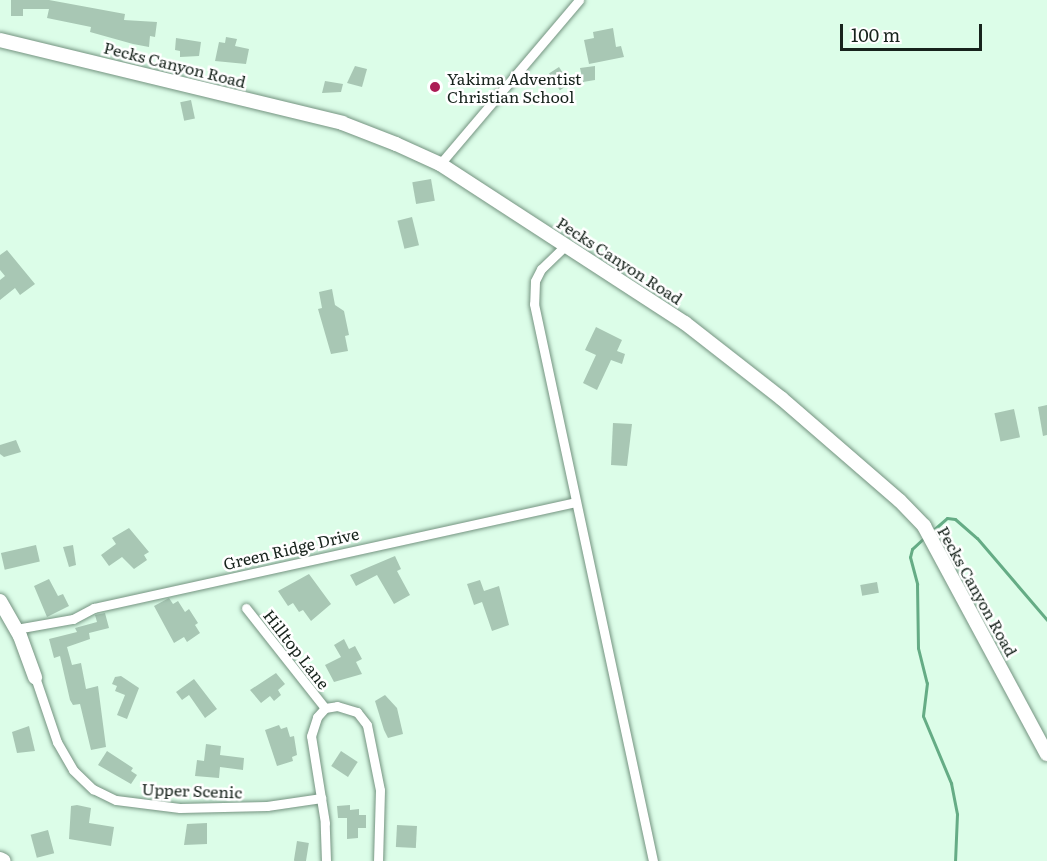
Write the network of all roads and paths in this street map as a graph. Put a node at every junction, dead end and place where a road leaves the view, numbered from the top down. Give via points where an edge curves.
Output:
1 (579, 0) edge
2 (0, 40) edge
3 (440, 164) junction
4 (567, 244) junction
5 (574, 502) junction
6 (0, 601) edge
7 (246, 608) dead end
8 (16, 629) junction
9 (35, 677) joint
10 (325, 708) junction
11 (1047, 754) edge
12 (321, 798) junction
13 (326, 861) edge
14 (378, 861) edge
15 (653, 861) edge

1 - 3 street
2 - 3 street, Pecks Canyon Road via 342,123
3 - 4 street, Pecks Canyon Road
4 - 5 street via 541,269 533,289
4 - 11 street, Pecks Canyon Road via 686,323 900,501 934,541
5 - 8 street, Green Ridge Drive via 94,608 73,619
5 - 15 street
6 - 8 street
7 - 10 street, Hilltop Lane
8 - 9 street
9 - 12 street, Upper Scenic via 57,742 73,770 93,789 108,796 131,804 180,808 267,806
10 - 12 street via 313,725 311,736
10 - 14 street via 347,707 368,725 380,790
12 - 13 street

